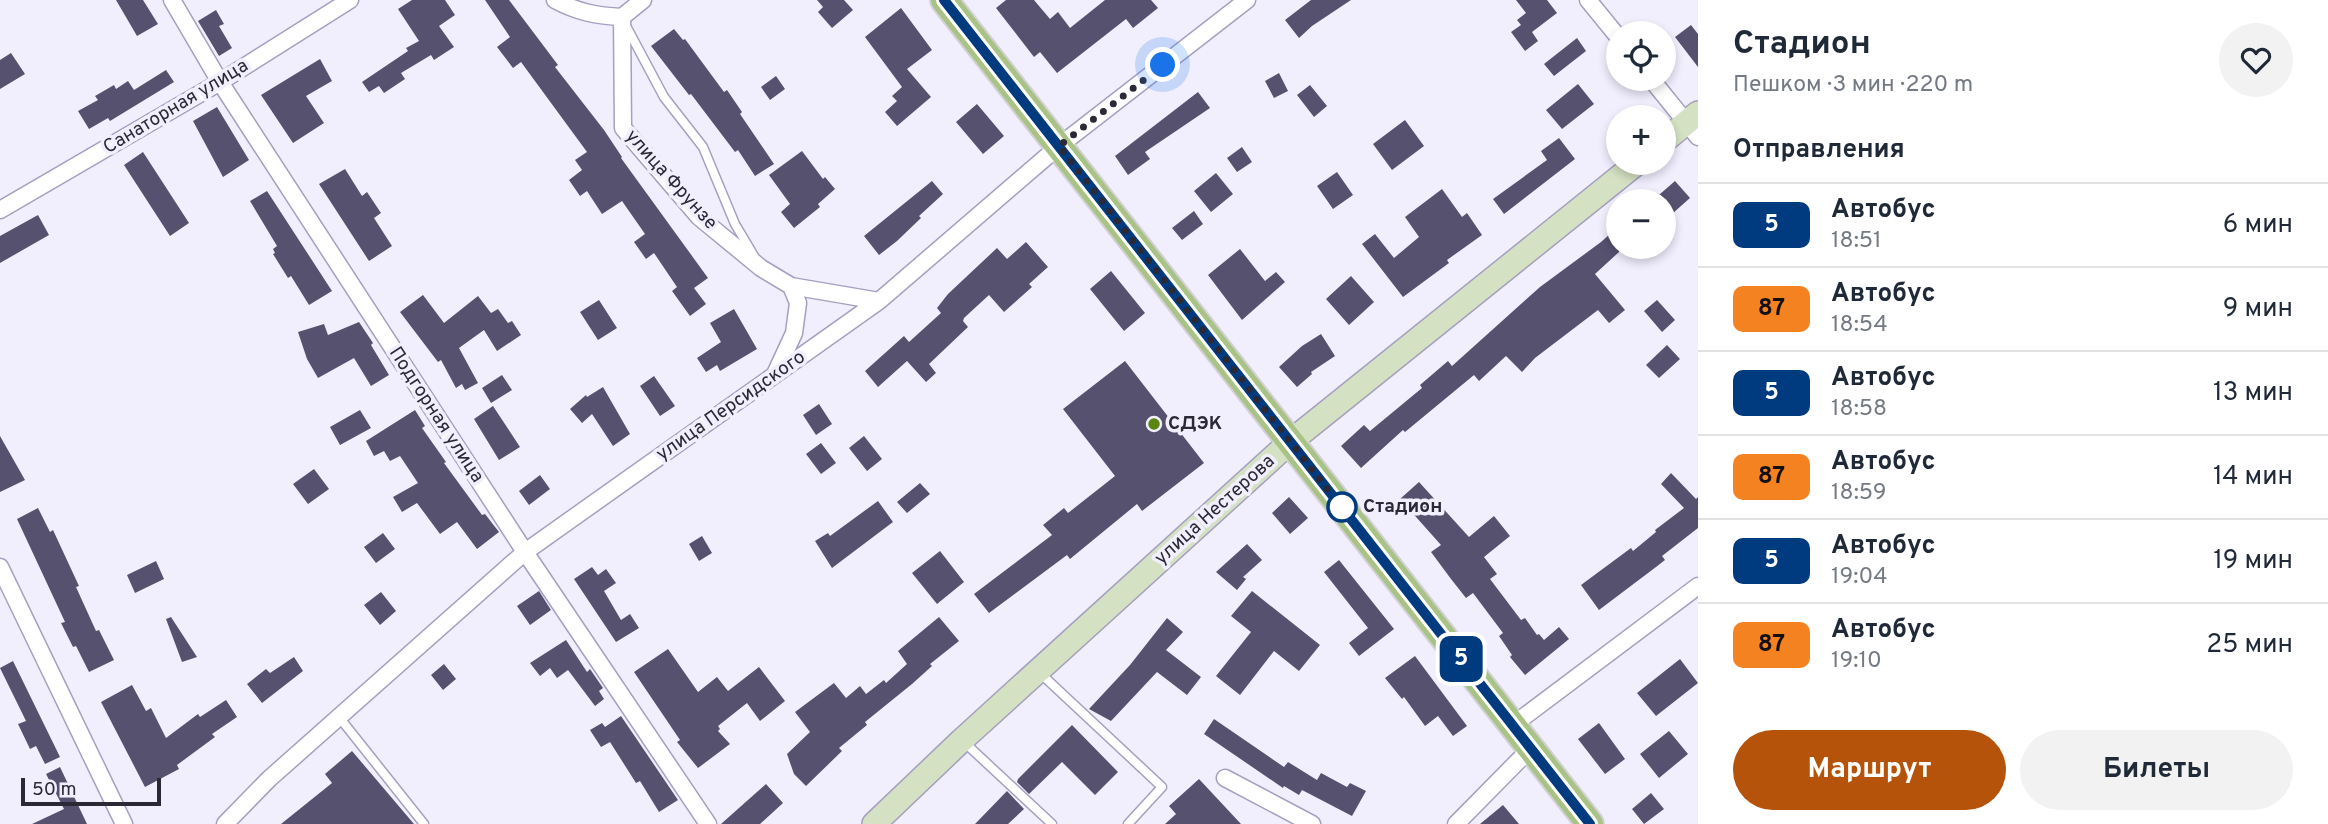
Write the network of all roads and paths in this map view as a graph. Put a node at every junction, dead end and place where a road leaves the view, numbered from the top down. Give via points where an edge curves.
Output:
1 (172, 0) edge
2 (351, 0) edge
3 (555, 0) edge
4 (643, 0) edge
5 (944, 0) edge
6 (1247, 0) edge
7 (1588, 0) edge
8 (622, 17) junction
9 (1606, 22) edge
10 (220, 82) junction
11 (1662, 91) edge
12 (1694, 124) edge
13 (1676, 134) edge
14 (1059, 146) junction
15 (1622, 175) edge
16 (0, 210) edge
17 (761, 268) junction
18 (790, 286) junction
19 (879, 301) junction
20 (775, 375) junction
21 (1290, 442) junction
22 (525, 552) junction
23 (0, 568) edge
24 (1698, 586) edge
25 (1038, 671) junction
26 (339, 717) junction
27 (1513, 725) junction
28 (962, 740) junction
29 (1531, 748) junction
30 (1225, 778) dead end
31 (124, 824) edge
32 (225, 824) edge
33 (425, 824) edge
34 (708, 824) edge
35 (874, 824) edge
36 (1052, 824) edge
37 (1128, 824) edge
38 (1312, 824) edge
39 (1456, 824) edge
40 (1590, 824) edge

1 - 10 street, Подгорная улица
2 - 10 street, Санаторная улица
3 - 8 street via 574,10
4 - 8 street
5 - 14 main road
6 - 14 street, улица Персидского
7 - 9 street
8 - 17 lane via 664,97 703,147 735,223
8 - 17 street, улица Фрунзе via 623,128 699,217
10 - 16 street, Санаторная улица
10 - 22 street, Подгорная улица
11 - 12 street
12 - 13 main road
14 - 19 street, улица Персидского
14 - 21 main road
15 - 21 main road, улица Нестерова
17 - 18 street, улица Фрунзе
18 - 19 street, улица Фрунзе
18 - 20 street via 798,303 794,333
19 - 20 street, улица Персидского
20 - 22 street, улица Персидского
21 - 25 main road, улица Нестерова
21 - 27 main road
22 - 26 street, улица Персидского
22 - 34 street, Подгорная улица
23 - 31 street
24 - 27 street
25 - 28 main road, улица Нестерова
25 - 37 lane via 1162,787
26 - 32 street, улица Персидского
26 - 33 lane
27 - 29 main road
28 - 35 main road, улица Нестерова
28 - 36 lane
29 - 39 street
29 - 40 main road
30 - 38 street

